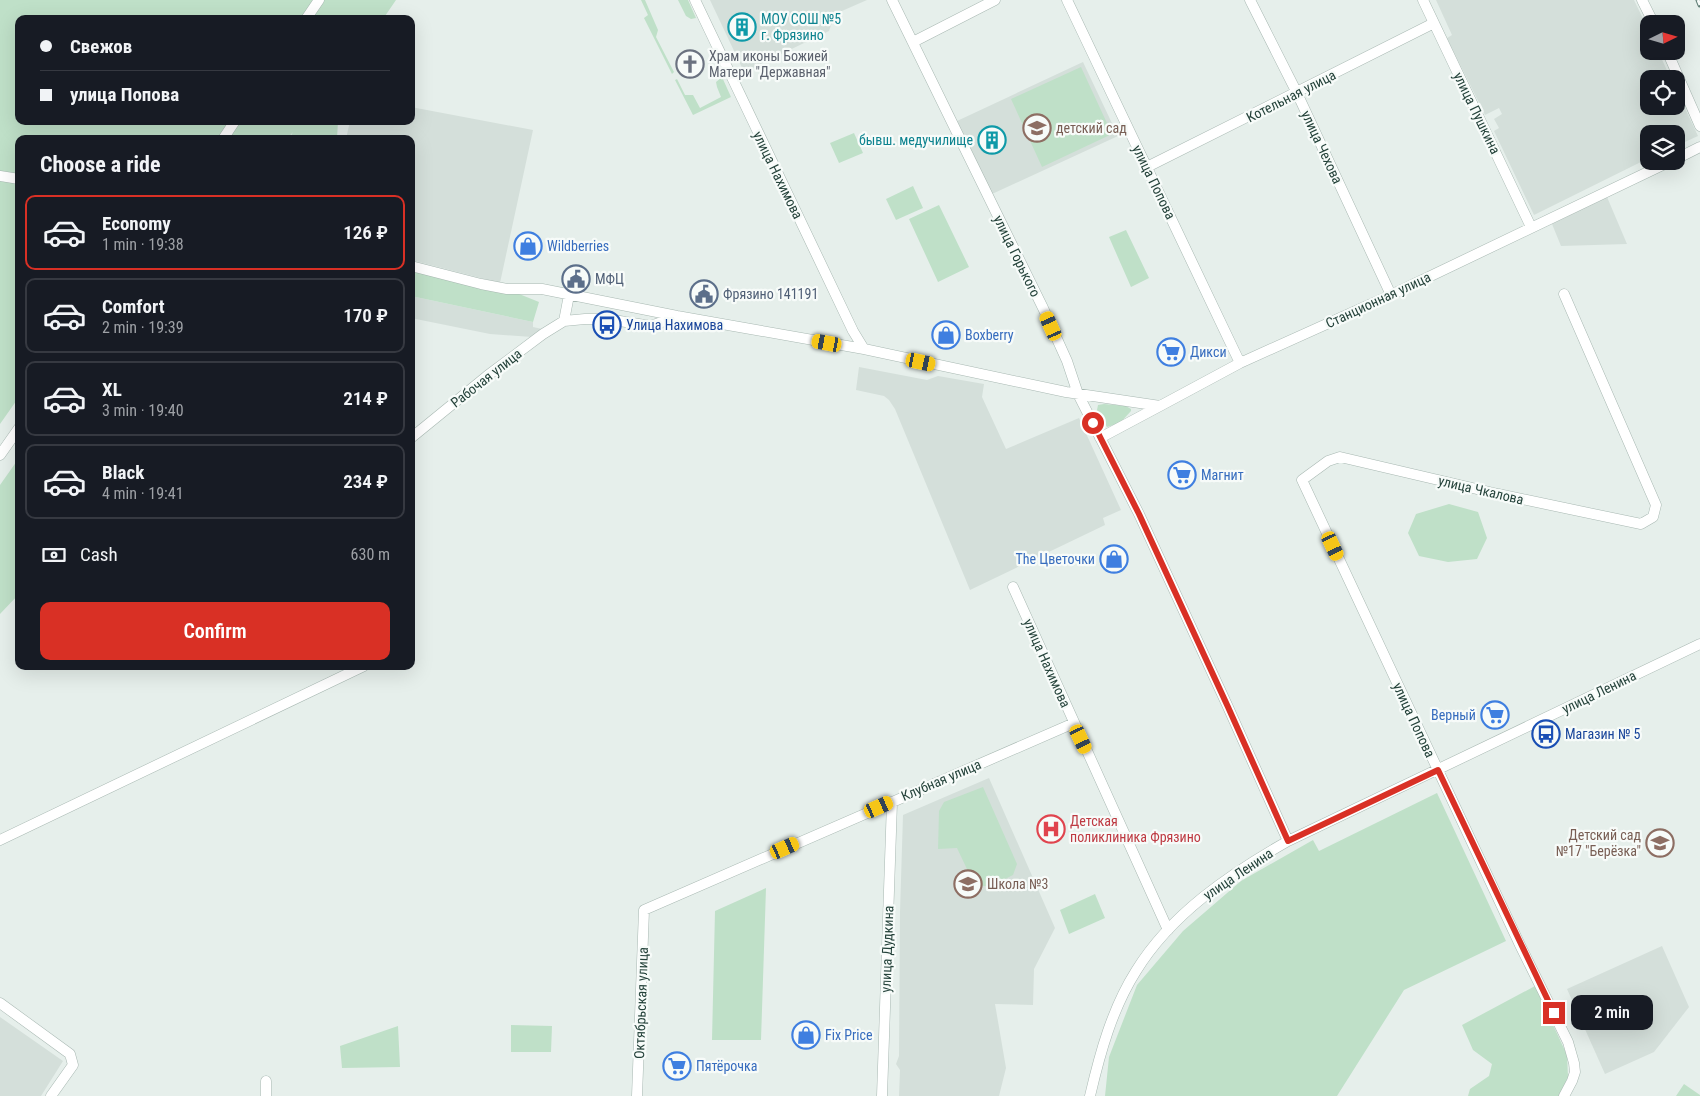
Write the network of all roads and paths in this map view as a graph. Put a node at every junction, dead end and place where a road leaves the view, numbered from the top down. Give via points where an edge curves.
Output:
1 (319, 0) edge
2 (695, 0) edge
3 (892, 0) edge
4 (995, 0) edge
5 (1067, 0) edge
6 (1250, 0) edge
7 (1423, 0) edge
8 (1642, 0) edge
9 (309, 15) edge
10 (1650, 15) edge
11 (1434, 24) junction
12 (913, 42) junction
13 (1671, 60) edge
14 (1296, 93) junction
15 (1700, 126) edge
16 (1700, 148) edge
17 (1685, 155) edge
18 (1147, 167) junction
19 (1652, 170) edge
20 (0, 176) edge
21 (15, 178) edge
22 (1531, 226) junction
23 (415, 267) edge
24 (1564, 294) dead end
25 (1391, 295) junction
26 (569, 296) junction
27 (677, 316) junction
28 (564, 321) junction
29 (864, 349) junction
30 (1240, 363) junction
31 (1078, 394) junction
32 (1160, 406) junction
33 (15, 434) edge
34 (415, 435) edge
35 (1100, 438) junction
36 (0, 455) edge
37 (1302, 480) joint
38 (1013, 587) dead end
39 (1700, 644) edge
40 (356, 670) edge
41 (1074, 723) junction
42 (1438, 770) junction
43 (892, 802) junction
44 (0, 840) edge
45 (1288, 841) junction
46 (644, 910) joint
47 (1168, 930) junction
48 (0, 1003) edge
49 (266, 1081) dead end
50 (51, 1096) edge
51 (266, 1096) edge
52 (637, 1096) edge
53 (882, 1096) edge
54 (1090, 1096) edge
55 (1564, 1096) edge

1 - 9 street
2 - 29 street, улица Нахимова
3 - 12 street, улица Горького
4 - 12 street
5 - 18 street, улица Попова
6 - 14 street, улица Чехова
7 - 11 street, улица Пушкина
8 - 10 street
11 - 14 street, Котельная улица
11 - 22 street, улица Пушкина
12 - 31 street, улица Горького via 1043,308
13 - 15 street
14 - 18 street, Котельная улица
14 - 25 street, улица Чехова
16 - 17 street
18 - 30 street, улица Попова
19 - 22 street, Станционная улица
20 - 21 street
22 - 25 street, Станционная улица
23 - 26 street via 507,289 542,289
24 - 37 street, улица Чкалова via 1656,505 1653,517 1641,524 1340,457 1328,460
25 - 30 street, Станционная улица
26 - 27 street
26 - 28 street
27 - 28 street via 650,326 607,319
27 - 29 street
28 - 34 street, Рабочая улица via 487,376
29 - 31 street
30 - 32 street, Станционная улица
31 - 32 street
31 - 35 street, улица Горького
32 - 35 street, Станционная улица
33 - 36 street
35 - 45 street, улица Горького via 1139,514
37 - 42 street, улица Попова
38 - 41 street, улица Нахимова
39 - 42 street, улица Ленина
40 - 44 street
41 - 43 street, Клубная улица
41 - 47 street, улица Нахимова
42 - 45 street, улица Ленина
42 - 55 street, улица Попова via 1568,1042 1575,1072
43 - 46 street, Клубная улица
43 - 53 street, улица Дудкина
45 - 47 street, улица Ленина via 1224,881
46 - 52 street, Октябрьская улица
47 - 54 street, улица Ленина via 1136,971 1113,1016
48 - 50 street via 70,1054 73,1065
49 - 51 street

